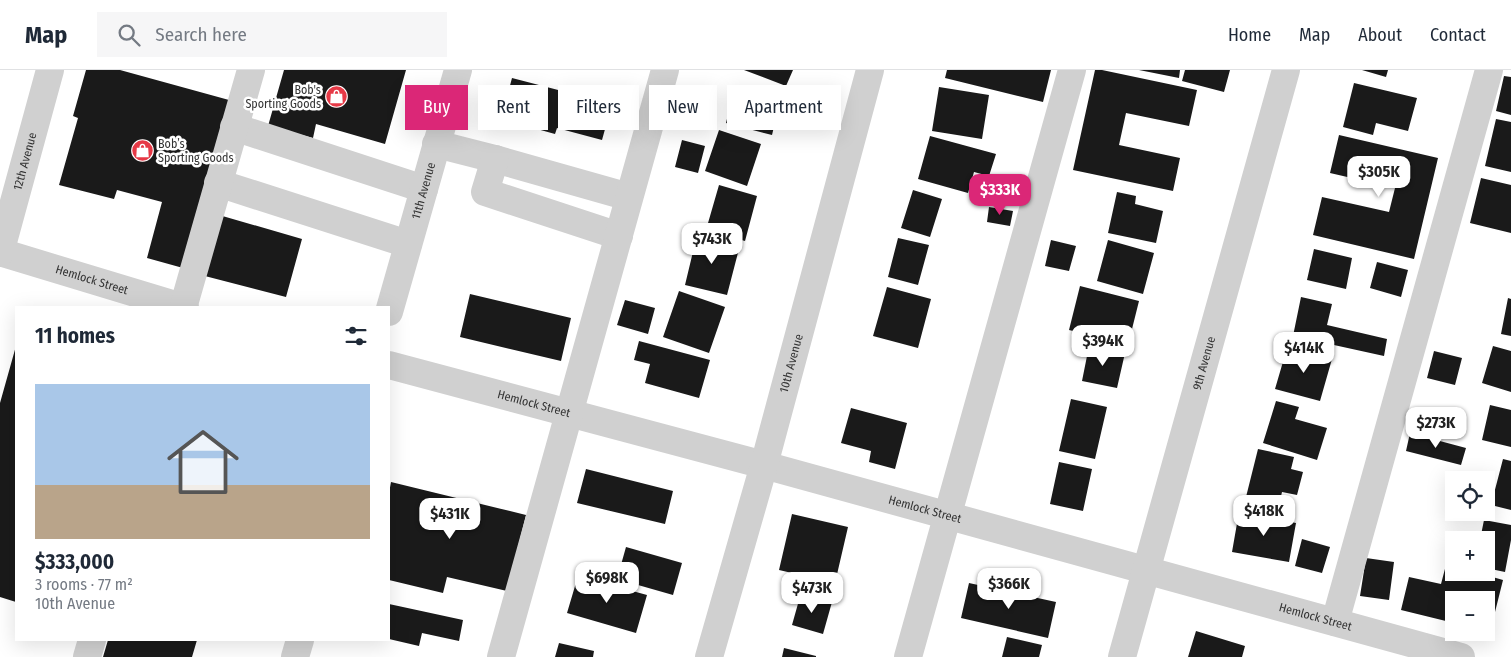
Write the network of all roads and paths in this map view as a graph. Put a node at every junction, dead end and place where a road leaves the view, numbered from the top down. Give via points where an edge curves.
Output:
1 (50, 70) edge
2 (251, 70) edge
3 (458, 70) edge
4 (665, 70) edge
5 (870, 70) edge
6 (1072, 70) edge
7 (1286, 70) edge
8 (1489, 70) edge
9 (234, 127) junction
10 (436, 144) junction
11 (494, 158) junction
12 (218, 183) junction
13 (424, 189) junction
14 (629, 197) junction
15 (619, 236) junction
16 (408, 244) junction
17 (0, 253) edge
18 (180, 306) edge
19 (183, 306) edge
20 (390, 308) edge
21 (390, 365) edge
22 (570, 413) junction
23 (764, 465) junction
24 (948, 515) junction
25 (1146, 570) junction
26 (1335, 622) junction
27 (92, 641) edge
28 (300, 641) edge
29 (87, 657) edge
30 (295, 657) edge
31 (501, 657) edge
32 (710, 657) edge
33 (908, 657) edge
34 (1122, 657) edge
35 (1461, 657) edge

1 - 17 street, 12th Avenue
2 - 9 street
3 - 10 street, 11th Avenue
4 - 14 street
5 - 23 street, 10th Avenue
6 - 24 street
7 - 25 street, 9th Avenue
8 - 26 street
9 - 12 street
9 - 13 street
10 - 11 street
10 - 13 street, 11th Avenue
11 - 14 street
11 - 15 street via 485,192
12 - 16 street
12 - 19 street
13 - 16 street, 11th Avenue
14 - 15 street
15 - 22 street
16 - 20 street, 11th Avenue
17 - 18 street, Hemlock Street
21 - 22 street, Hemlock Street
22 - 23 street, Hemlock Street
22 - 31 street
23 - 24 street, Hemlock Street
23 - 32 street, 10th Avenue
24 - 25 street, Hemlock Street
24 - 33 street
25 - 26 street, Hemlock Street
25 - 34 street, 9th Avenue
26 - 35 street, Hemlock Street
27 - 29 street
28 - 30 street

